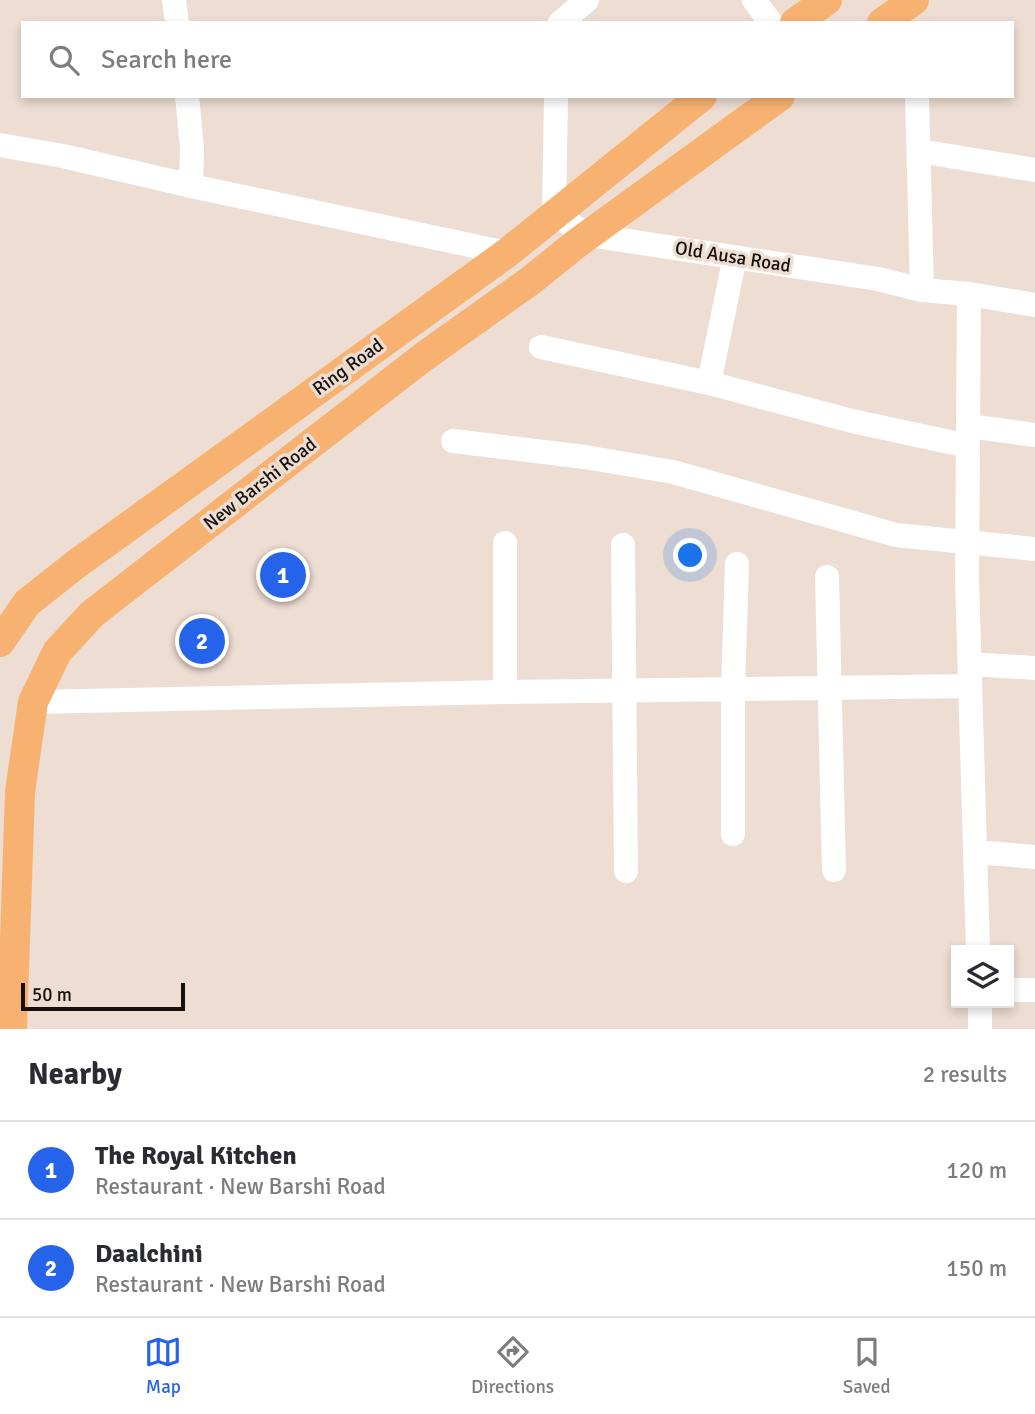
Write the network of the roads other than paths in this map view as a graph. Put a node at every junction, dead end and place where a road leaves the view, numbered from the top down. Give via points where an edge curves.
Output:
1 (174, 0) edge
2 (557, 0) edge
3 (587, 0) edge
4 (754, 0) edge
5 (827, 0) edge
6 (911, 9) edge
7 (177, 21) edge
8 (558, 21) edge
9 (561, 21) edge
10 (770, 21) edge
11 (798, 21) edge
12 (886, 21) edge
13 (187, 98) edge
14 (556, 98) edge
15 (700, 98) edge
16 (777, 98) edge
17 (917, 98) edge
18 (0, 145) edge
19 (919, 151) junction
20 (1035, 170) edge
21 (191, 186) junction
22 (554, 215) junction
23 (589, 234) junction
24 (507, 253) junction
25 (735, 257) junction
26 (922, 290) junction
27 (969, 294) junction
28 (1035, 305) edge
29 (541, 347) dead end
30 (709, 383) junction
31 (1035, 435) edge
32 (968, 436) junction
33 (453, 441) dead end
34 (505, 543) dead end
35 (967, 543) junction
36 (623, 545) dead end
37 (1035, 548) edge
38 (737, 564) dead end
39 (827, 577) dead end
40 (0, 642) edge
41 (1035, 668) edge
42 (970, 675) junction
43 (733, 689) junction
44 (829, 689) junction
45 (624, 691) junction
46 (505, 692) junction
47 (33, 702) junction
48 (733, 834) dead end
49 (975, 852) junction
50 (1035, 857) edge
51 (834, 870) dead end
52 (626, 871) dead end
53 (978, 945) edge
54 (1014, 990) edge
55 (1035, 990) edge
56 (980, 1008) edge
57 (12, 1029) edge
58 (980, 1029) edge

1 - 7 street
2 - 8 street
3 - 9 street
4 - 10 street
5 - 11 main road
6 - 12 main road
13 - 21 street
14 - 22 street
15 - 22 main road, Ring Road
16 - 23 main road, New Barshi Road
17 - 19 street
18 - 21 street
19 - 20 street
19 - 26 street
21 - 24 street
22 - 23 street, Old Ausa Road
22 - 24 main road, Ring Road
23 - 25 street, Old Ausa Road
23 - 47 main road, New Barshi Road via 92,614 57,652
24 - 40 main road, Ring Road via 75,565 27,604
25 - 26 street, Old Ausa Road
25 - 30 street
26 - 27 street, Old Ausa Road
27 - 28 street, Old Ausa Road
27 - 32 street
29 - 30 street
30 - 32 street via 852,421
31 - 32 street
32 - 35 street
33 - 35 street via 673,472 896,534
34 - 46 street
35 - 37 street
35 - 42 street
36 - 45 street
38 - 43 street
39 - 44 street
41 - 42 street
42 - 44 street
42 - 49 street
43 - 44 street
43 - 45 street
43 - 48 street
44 - 51 street
45 - 46 street
45 - 52 street
46 - 47 street
47 - 57 main road, New Barshi Road via 20,792
49 - 50 street
49 - 53 street
54 - 55 street
56 - 58 street

